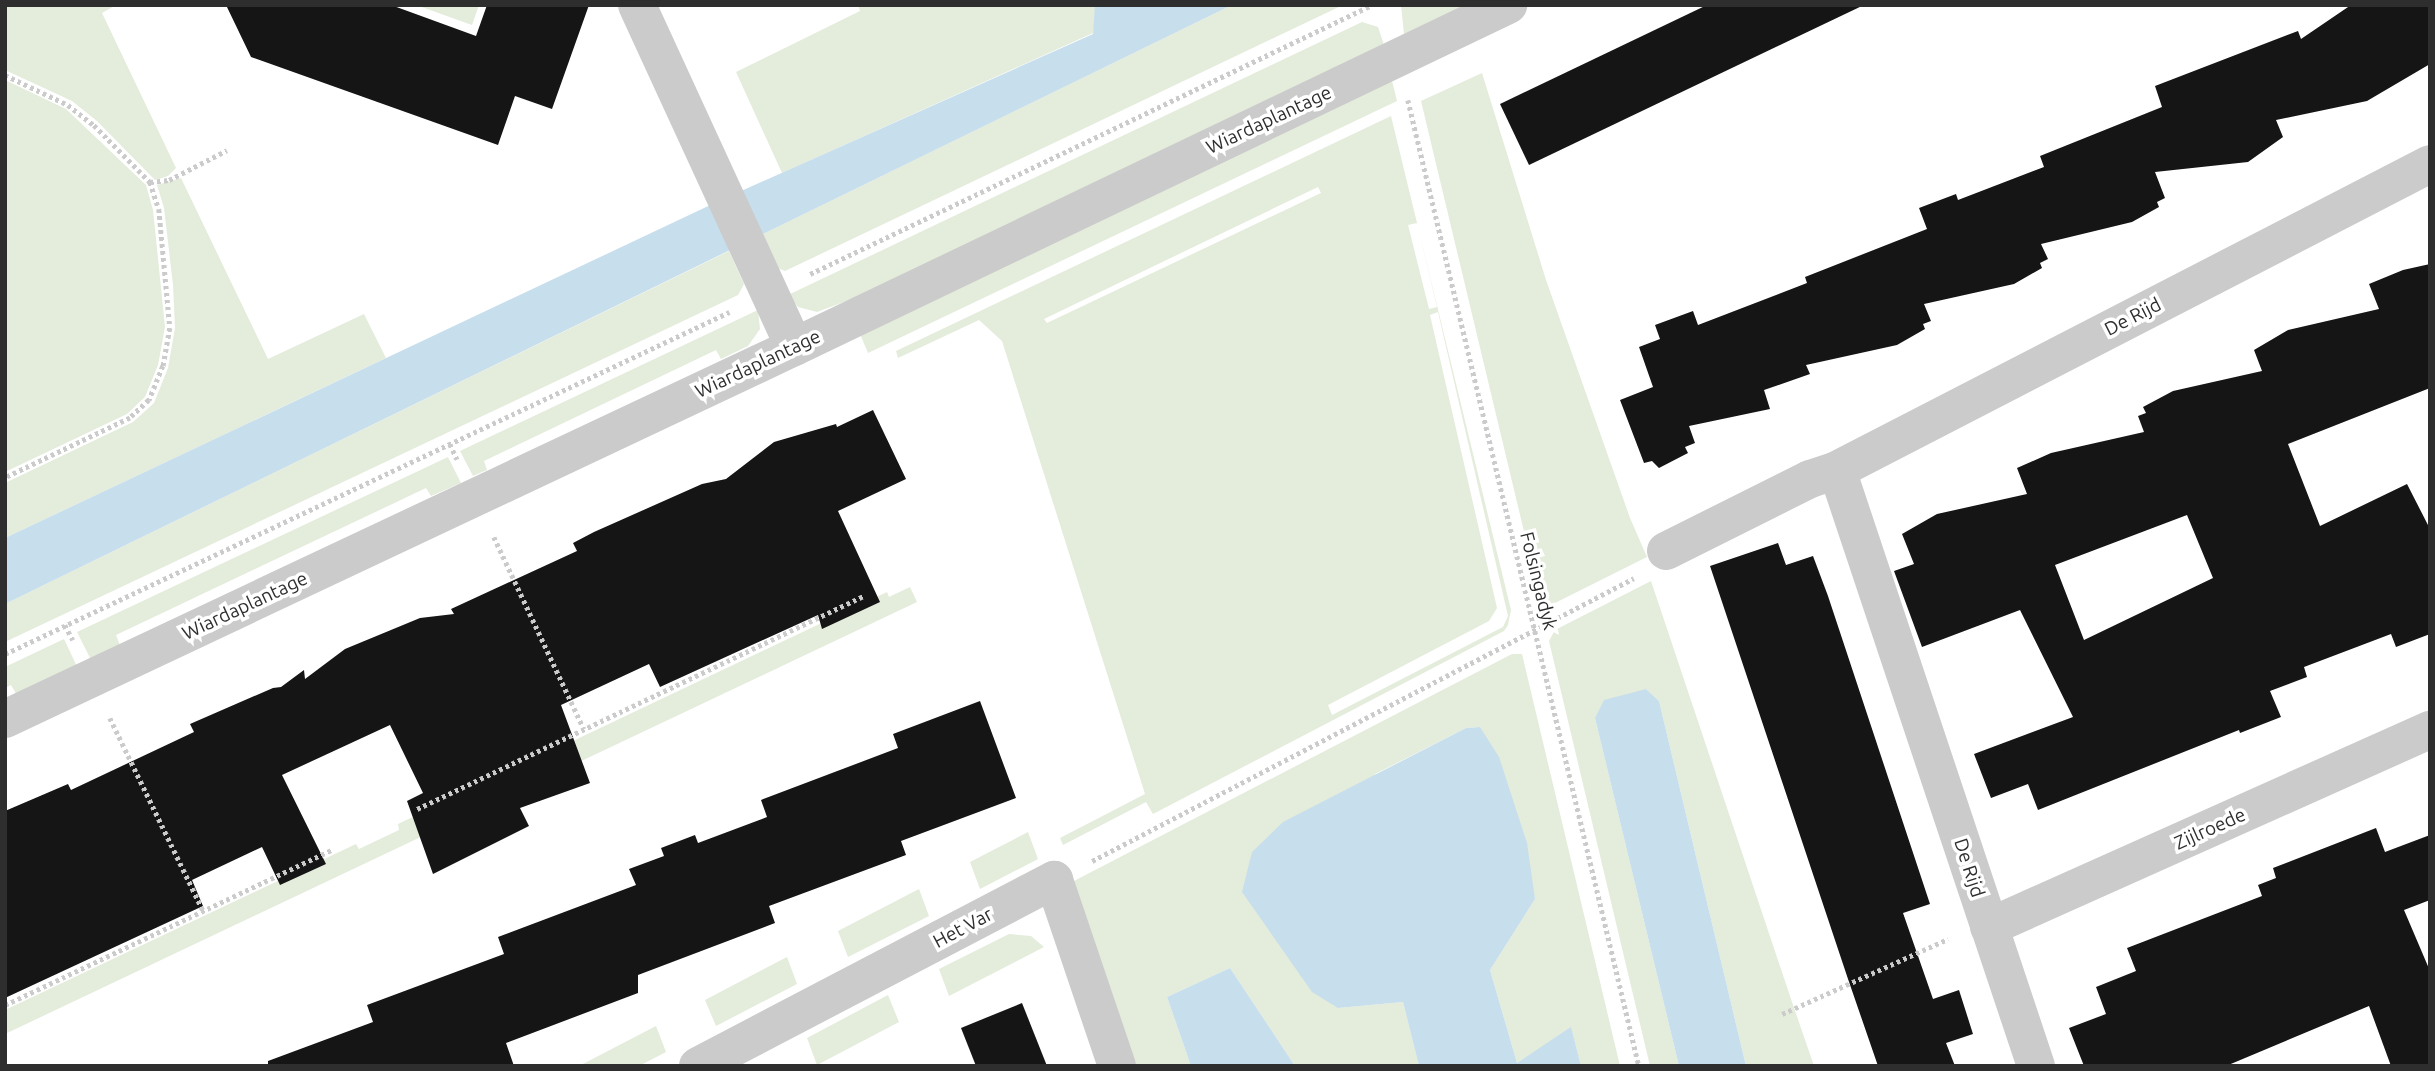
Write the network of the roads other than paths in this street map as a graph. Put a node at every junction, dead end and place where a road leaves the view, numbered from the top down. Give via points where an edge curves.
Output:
1 (636, 5) edge
2 (1508, 5) edge
3 (2430, 164) edge
4 (794, 347) junction
5 (1837, 470) junction
6 (1666, 551) road end
7 (5, 719) edge
8 (2430, 730) edge
9 (1989, 928) junction
10 (698, 1066) edge
11 (1117, 1066) edge
12 (2036, 1066) edge

1 - 4 street
2 - 4 street, Wiardaplantage
3 - 5 street, De Rijd
4 - 7 street, Wiardaplantage
5 - 6 street, De Rijd
5 - 9 street, De Rijd
8 - 9 street, Zijlroede
9 - 12 street, De Rijd
10 - 11 street, Het Var via 1054,880

